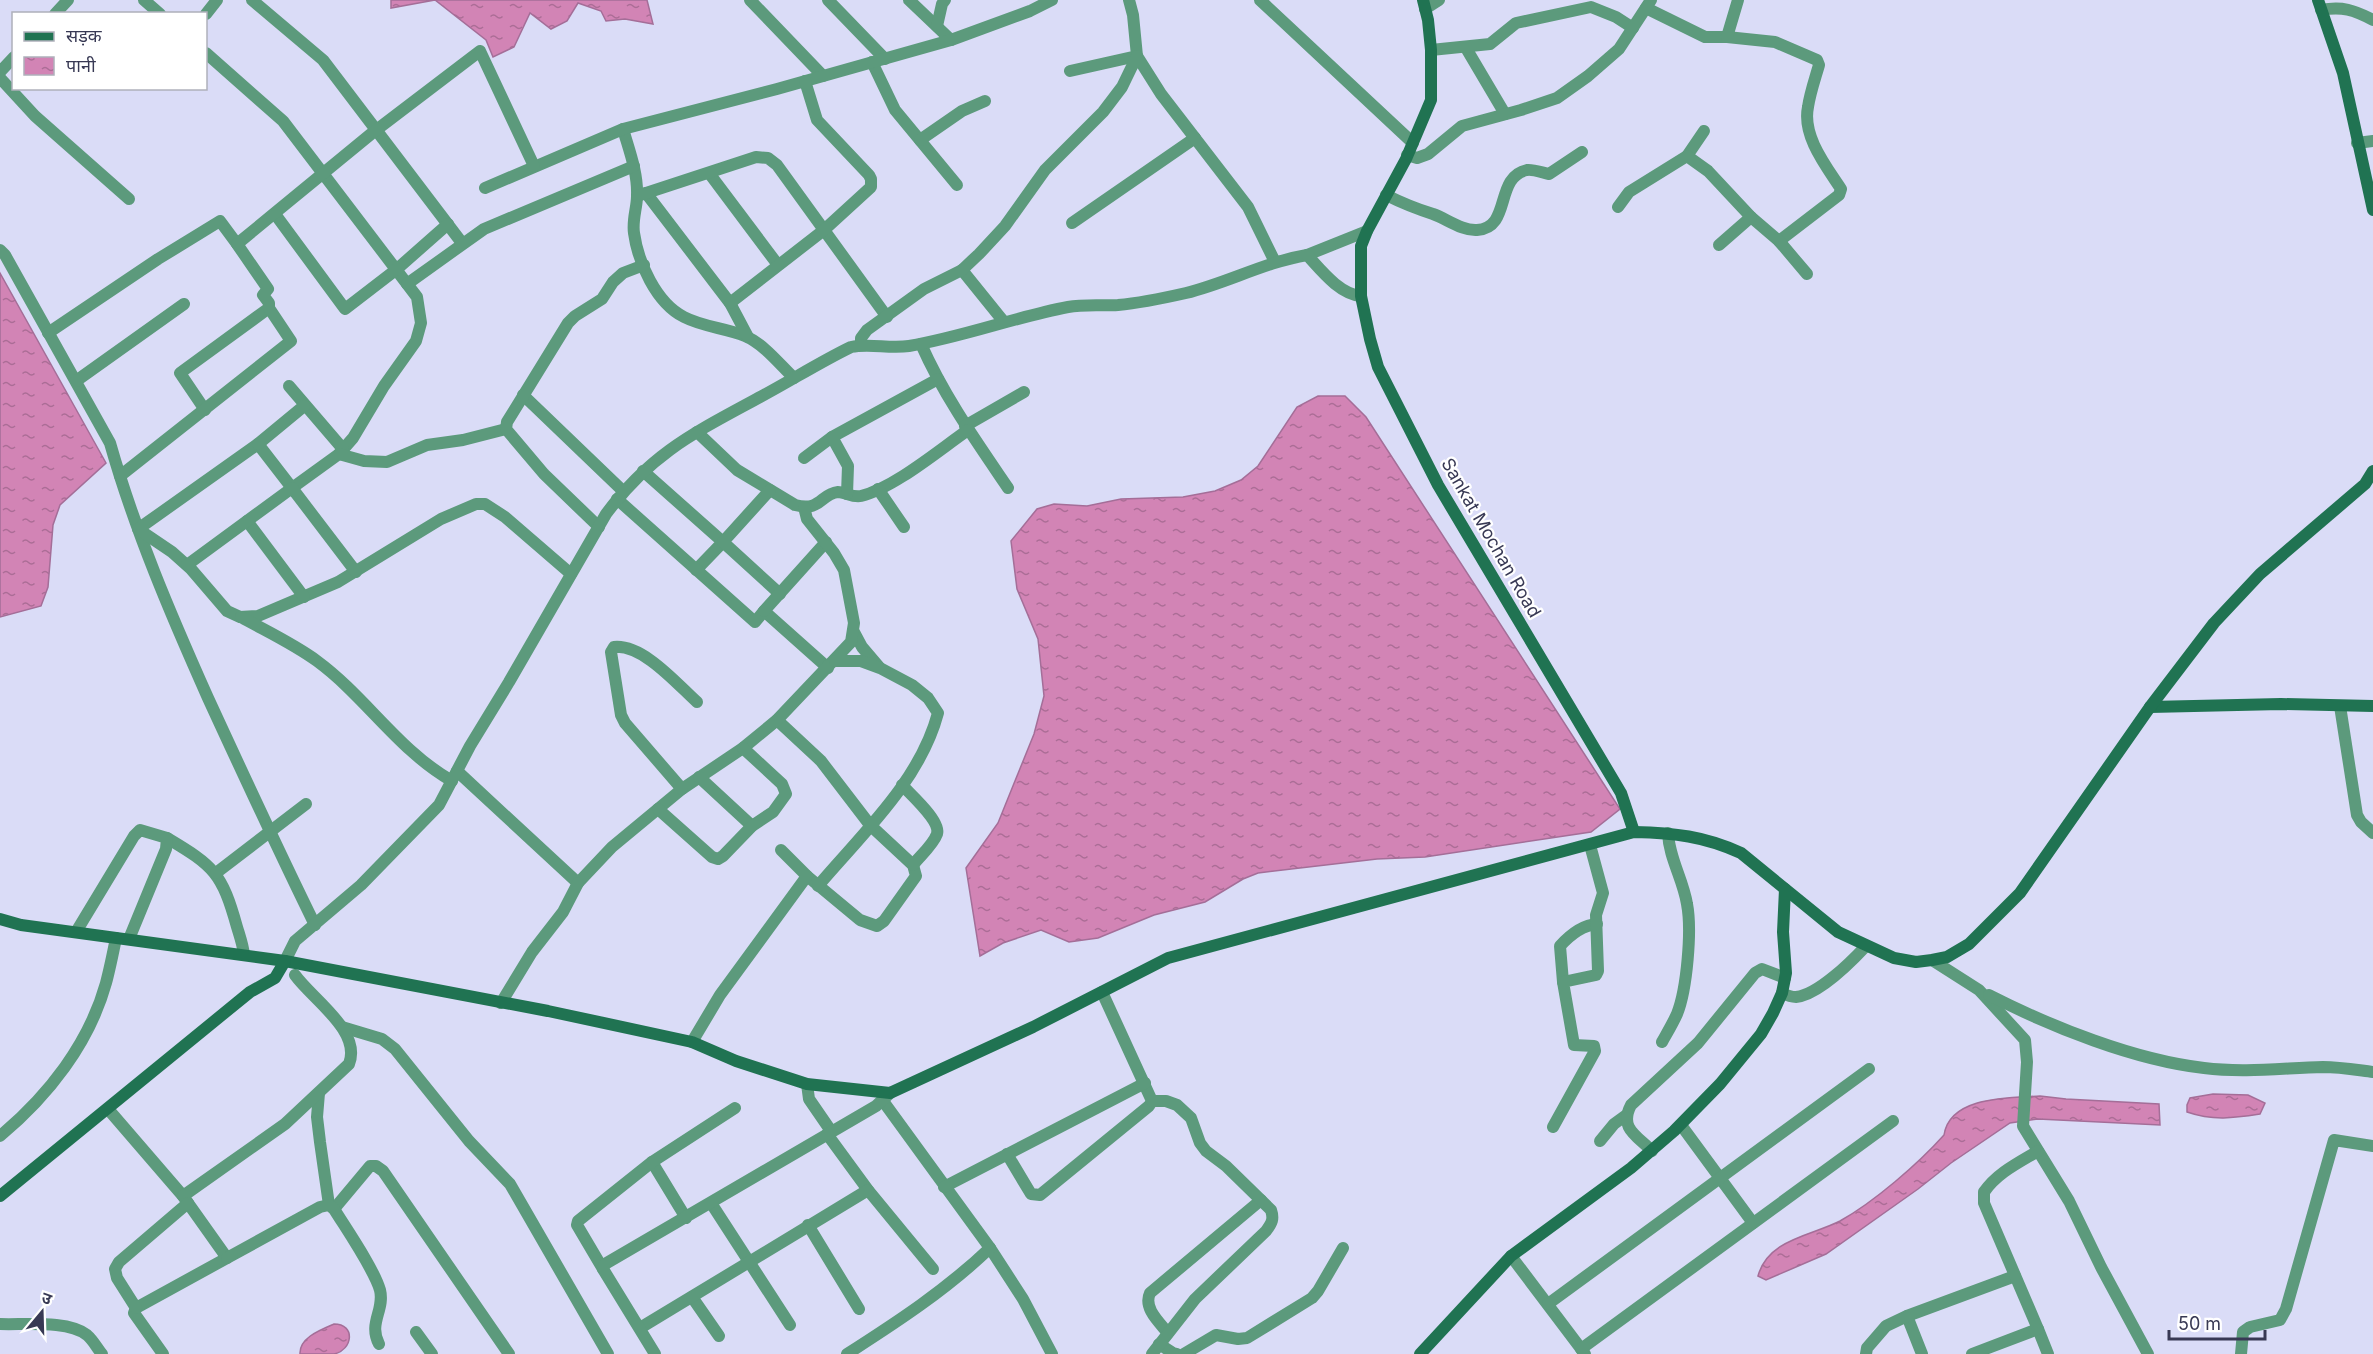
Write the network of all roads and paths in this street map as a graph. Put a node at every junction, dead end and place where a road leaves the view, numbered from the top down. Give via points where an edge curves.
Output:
1 (68, 0) edge
2 (144, 0) edge
3 (217, 0) edge
4 (252, 0) edge
5 (750, 0) edge
6 (828, 0) edge
7 (909, 0) edge
8 (945, 0) edge
9 (1052, 0) edge
10 (1128, 0) edge
11 (1260, 0) edge
12 (1439, 0) edge
13 (1738, 0) edge
14 (1424, 4) edge
15 (1649, 4) edge
16 (2319, 5) edge
17 (57, 12) edge
18 (158, 12) edge
19 (207, 13) edge
20 (2372, 18) edge
21 (937, 26) junction
22 (1633, 28) junction
23 (1727, 37) junction
24 (951, 40) junction
25 (1466, 48) junction
26 (1431, 50) junction
27 (207, 54) edge
28 (1137, 56) junction
29 (12, 59) edge
30 (885, 59) junction
31 (872, 62) junction
32 (1070, 71) dead end
33 (0, 72) edge
34 (823, 76) junction
35 (0, 78) edge
36 (805, 81) junction
37 (985, 101) dead end
38 (1505, 114) junction
39 (623, 129) junction
40 (376, 130) junction
41 (1704, 131) dead end
42 (1195, 138) junction
43 (920, 140) junction
44 (2373, 141) edge
45 (2357, 143) junction
46 (1410, 149) junction
47 (1582, 152) dead end
48 (1687, 156) junction
49 (534, 166) junction
50 (634, 166) junction
51 (709, 173) junction
52 (324, 174) junction
53 (957, 184) dead end
54 (485, 188) dead end
55 (642, 194) junction
56 (1386, 195) junction
57 (129, 199) dead end
58 (1618, 207) dead end
59 (2373, 210) edge
60 (274, 214) junction
61 (1752, 217) junction
62 (1072, 223) dead end
63 (448, 224) junction
64 (824, 230) junction
65 (1366, 231) junction
66 (1779, 241) junction
67 (462, 243) junction
68 (237, 244) junction
69 (1719, 244) dead end
70 (0, 250) edge
71 (1307, 255) junction
72 (1275, 262) junction
73 (644, 265) junction
74 (778, 266) junction
75 (397, 269) junction
76 (962, 270) junction
77 (1807, 274) dead end
78 (407, 284) junction
79 (1361, 296) junction
80 (729, 303) junction
81 (184, 304) dead end
82 (268, 308) junction
83 (886, 317) junction
84 (1004, 322) junction
85 (48, 333) junction
86 (748, 337) junction
87 (921, 344) junction
88 (861, 345) junction
89 (794, 378) junction
90 (938, 379) junction
91 (76, 381) junction
92 (289, 386) dead end
93 (1024, 392) dead end
94 (523, 395) junction
95 (304, 406) junction
96 (205, 410) junction
97 (967, 428) junction
98 (506, 429) junction
99 (697, 432) junction
100 (832, 437) junction
101 (258, 444) junction
102 (341, 452) junction
103 (804, 458) dead end
104 (643, 471) junction
105 (2373, 471) edge
106 (120, 476) junction
107 (292, 488) junction
108 (1008, 488) dead end
109 (878, 489) junction
110 (770, 490) junction
111 (847, 494) junction
112 (620, 495) junction
113 (804, 507) junction
114 (247, 521) junction
115 (599, 527) junction
116 (903, 527) dead end
117 (138, 529) junction
118 (723, 542) junction
119 (826, 542) junction
120 (187, 565) junction
121 (696, 570) junction
122 (356, 572) junction
123 (571, 574) junction
124 (780, 594) junction
125 (304, 597) junction
126 (764, 611) junction
127 (240, 617) junction
128 (854, 632) junction
129 (831, 665) junction
130 (880, 668) junction
131 (697, 702) dead end
132 (2340, 706) junction
133 (2373, 706) edge
134 (2150, 707) junction
135 (777, 720) junction
136 (743, 748) junction
137 (454, 776) junction
138 (699, 777) junction
139 (902, 785) junction
140 (682, 789) junction
141 (306, 804) dead end
142 (658, 809) junction
143 (870, 825) junction
144 (752, 826) junction
145 (1634, 832) junction
146 (270, 833) junction
147 (1668, 833) junction
148 (2373, 833) edge
149 (167, 838) junction
150 (1590, 844) junction
151 (781, 850) dead end
152 (913, 865) junction
153 (216, 873) junction
154 (807, 876) junction
155 (578, 883) junction
156 (818, 886) junction
157 (1785, 889) junction
158 (0, 919) edge
159 (1598, 924) junction
160 (315, 925) junction
161 (76, 932) junction
162 (116, 938) junction
163 (129, 939) junction
164 (1866, 946) junction
165 (244, 955) junction
166 (285, 960) junction
167 (1932, 960) junction
168 (305, 964) junction
169 (295, 975) junction
170 (275, 978) junction
171 (1785, 978) junction
172 (1563, 982) junction
173 (1979, 990) junction
174 (1102, 992) junction
175 (1782, 993) junction
176 (501, 1003) junction
177 (342, 1026) junction
178 (692, 1042) junction
179 (1662, 1042) dead end
180 (1869, 1069) dead end
181 (2373, 1072) edge
182 (1145, 1083) junction
183 (807, 1084) junction
184 (319, 1093) junction
185 (886, 1097) junction
186 (1152, 1101) junction
187 (735, 1108) dead end
188 (108, 1109) junction
189 (1625, 1116) junction
190 (1893, 1121) dead end
191 (1681, 1125) junction
192 (1553, 1127) dead end
193 (829, 1132) junction
194 (0, 1136) edge
195 (1600, 1141) dead end
196 (2373, 1146) edge
197 (1652, 1151) junction
198 (2038, 1151) junction
199 (1007, 1154) junction
200 (652, 1162) junction
201 (1720, 1178) junction
202 (944, 1187) junction
203 (868, 1190) junction
204 (0, 1196) edge
205 (186, 1200) junction
206 (1261, 1200) junction
207 (711, 1203) junction
208 (332, 1207) junction
209 (686, 1218) junction
210 (1753, 1223) junction
211 (808, 1226) junction
212 (990, 1248) junction
213 (1343, 1248) dead end
214 (1511, 1256) junction
215 (227, 1258) junction
216 (749, 1263) junction
217 (603, 1269) junction
218 (933, 1269) dead end
219 (2015, 1276) junction
220 (692, 1297) junction
221 (1548, 1304) junction
222 (136, 1308) junction
223 (859, 1309) dead end
224 (1907, 1316) junction
225 (0, 1324) edge
226 (790, 1325) dead end
227 (640, 1329) junction
228 (2038, 1329) junction
229 (416, 1332) dead end
230 (1168, 1334) junction
231 (719, 1336) dead end
232 (379, 1344) dead end
233 (1155, 1349) edge
234 (1583, 1352) edge
235 (102, 1354) edge
236 (163, 1354) edge
237 (432, 1354) edge
238 (508, 1354) edge
239 (608, 1354) edge
240 (655, 1354) edge
241 (847, 1354) edge
242 (1052, 1354) edge
243 (1177, 1354) edge
244 (1184, 1354) edge
245 (1420, 1354) edge
246 (1866, 1354) edge
247 (1922, 1354) edge
248 (1972, 1354) edge
249 (2048, 1354) edge
250 (2148, 1354) edge
251 (2241, 1354) edge

1 - 17 street
2 - 18 street
3 - 19 street
4 - 40 street via 323,60
5 - 34 street
6 - 30 street
7 - 21 street
8 - 21 street
9 - 24 street
10 - 28 street
11 - 46 street
12 - 14 street
13 - 23 street
14 - 26 main road, Sankat Mochan Road
15 - 22 street
15 - 23 street via 1705,37
16 - 20 street
16 - 45 main road via 2343,73
21 - 24 street
22 - 25 street via 1591,7 1516,23 1490,44
22 - 38 street via 1619,49 1557,98
23 - 66 street via 1775,42 1817,60 1819,65 1807,109 1812,141 1841,189 1839,195
24 - 30 street
25 - 26 street
25 - 38 street
26 - 46 main road, Sankat Mochan Road via 1431,100
27 - 52 street via 283,122
28 - 32 street
28 - 42 street
28 - 76 street via 1122,87 1103,112 1045,170 1005,226
29 - 33 street
30 - 31 street
31 - 34 street
31 - 43 street via 895,111
34 - 36 street
35 - 57 street via 35,116
36 - 39 street
36 - 64 street via 817,120 871,179 865,195
37 - 43 street via 962,111
38 - 46 street via 1462,126 1428,154 1417,158
39 - 49 street
39 - 50 street
40 - 49 street via 480,51
40 - 52 street
40 - 63 street
41 - 48 street
42 - 62 street
42 - 72 street via 1248,207
43 - 53 street
44 - 45 street
45 - 59 main road
46 - 56 main road, Sankat Mochan Road
47 - 56 street via 1549,174 1528,170 1511,179 1495,220 1476,230
48 - 58 street via 1629,192
48 - 61 street via 1708,171
49 - 54 street
50 - 55 street
50 - 67 street via 484,229
51 - 55 street
51 - 64 street via 756,157 768,158
51 - 74 street
52 - 60 street
52 - 75 street
55 - 73 street via 633,231
55 - 80 street
56 - 65 main road, Sankat Mochan Road
60 - 68 street
60 - 75 street via 345,309
61 - 66 street
61 - 69 street
63 - 67 street
63 - 75 street
64 - 74 street
64 - 83 street
65 - 71 street
65 - 79 main road, Sankat Mochan Road via 1361,246
66 - 77 street
67 - 78 street
68 - 82 street via 268,289 263,295
68 - 85 street via 220,221
70 - 85 street
71 - 72 street
71 - 79 street via 1329,278 1353,295
72 - 84 street via 1186,293 1121,304 1072,306
73 - 86 street via 660,297 673,310 697,322
73 - 94 street via 623,273 602,299 568,323
74 - 80 street
75 - 78 street
76 - 83 street
76 - 84 street
78 - 102 street via 417,297 421,323 416,341
79 - 145 main road, Sankat Mochan Road via 1378,367 1397,406 1438,485 1621,793
80 - 86 street
81 - 91 street
82 - 96 street via 291,341
82 - 96 street via 180,373
83 - 88 street via 867,330
84 - 87 street
85 - 91 street
86 - 89 street
87 - 88 street via 878,348
87 - 90 street
88 - 89 street
89 - 99 street
90 - 97 street
90 - 100 street
91 - 106 street via 111,443
92 - 95 street
93 - 97 street
94 - 98 street
94 - 112 street
95 - 101 street
95 - 102 street
96 - 106 street
97 - 108 street
97 - 109 street
98 - 102 street via 427,445 387,462 364,461
98 - 115 street via 544,474
99 - 104 street
99 - 110 street via 737,470
100 - 103 street
100 - 111 street via 848,466
101 - 107 street
101 - 117 street
102 - 107 street
104 - 112 street
104 - 118 street
105 - 134 main road via 2365,484 2252,582 2214,623
106 - 117 street
107 - 114 street
107 - 122 street
109 - 111 street via 858,497
109 - 116 street
110 - 113 street
110 - 118 street
111 - 113 street via 838,492 818,505
112 - 115 street
112 - 121 street
113 - 119 street via 807,519
114 - 120 street
114 - 125 street
115 - 123 street
117 - 120 street
117 - 146 street via 162,595
118 - 121 street
118 - 124 street
119 - 124 street
119 - 128 street via 844,570
120 - 127 street via 227,611
121 - 126 street via 754,622
122 - 123 street via 441,519 461,509 485,504 505,516
122 - 125 street
123 - 137 street
124 - 126 street
125 - 127 street via 258,616
126 - 129 street
127 - 137 street via 318,661 423,762
128 - 129 street via 851,642
128 - 130 street
129 - 130 street via 861,661
129 - 135 street
130 - 139 street via 912,685 938,713 933,731
131 - 140 street via 641,654 614,647 611,652 625,723
132 - 133 main road
132 - 134 main road
132 - 148 street via 2357,815
134 - 167 main road via 2020,892 1969,944 1947,957
135 - 136 street
135 - 143 street via 821,761
136 - 138 street
136 - 144 street via 785,788 786,794 779,807
137 - 155 street
137 - 160 street via 440,804 361,885
138 - 140 street
138 - 144 street
139 - 143 street
139 - 152 street via 937,826 937,834
140 - 142 street
141 - 146 street
142 - 144 street via 718,859
142 - 155 street via 612,847
143 - 152 street
143 - 156 street
145 - 147 main road
145 - 150 main road
146 - 153 street
146 - 160 street
147 - 157 main road via 1704,839 1741,853
147 - 179 street via 1689,925 1678,1013
149 - 153 street
149 - 161 street via 140,830 134,836
149 - 163 street
150 - 159 street via 1603,894 1596,915
150 - 174 main road via 1168,958
151 - 154 street
152 - 156 street via 915,876 877,926 860,920
153 - 165 street via 228,893
154 - 156 street
154 - 178 street via 720,995
155 - 176 street via 563,912 532,952
157 - 164 main road via 1838,932
157 - 171 main road
158 - 161 main road
159 - 172 street via 1579,929 1560,946
159 - 172 street via 1596,975
160 - 166 street via 295,941
161 - 162 main road
162 - 163 main road
162 - 194 street via 106,984 69,1063 40,1100
163 - 165 main road
164 - 167 main road via 1894,958
164 - 175 street via 1818,987 1796,997
165 - 166 main road
166 - 168 main road
166 - 170 main road
167 - 173 street
168 - 169 street
168 - 176 main road
169 - 170 street
169 - 177 street
170 - 188 main road via 250,992
171 - 175 main road
171 - 189 street via 1762,969 1755,973 1698,1043 1631,1105
172 - 192 street via 1574,1045 1594,1046 1596,1051
173 - 181 street via 2028,1015 2169,1063 2205,1069 2325,1067
173 - 198 street via 2025,1040 2023,1126
174 - 182 street
174 - 185 main road
175 - 191 main road via 1761,1034
176 - 178 main road
177 - 184 street via 352,1056 349,1064
177 - 239 street via 382,1040 395,1049 469,1141 510,1184
178 - 183 main road
180 - 201 street
182 - 186 street
182 - 199 street
183 - 185 main road
183 - 193 street via 809,1099
184 - 205 street
184 - 208 street via 318,1125
185 - 193 street
185 - 202 street
186 - 199 street via 1040,1195 1031,1194
186 - 206 street via 1177,1105 1191,1118 1206,1151
187 - 200 street
188 - 204 main road
188 - 205 street
189 - 195 street
189 - 197 street via 1626,1125
190 - 210 street
191 - 197 main road
191 - 201 street
193 - 203 street
193 - 207 street
196 - 251 street via 2334,1140 2286,1309 2280,1320 2243,1332
197 - 214 main road
198 - 219 street via 2005,1171 1984,1192 1984,1203
198 - 250 street via 2069,1201
199 - 202 street
200 - 209 street
200 - 217 street via 578,1221
201 - 210 street
201 - 221 street
202 - 212 street
203 - 211 street
203 - 218 street
205 - 215 street
205 - 222 street via 115,1269
206 - 230 street via 1271,1210 1272,1223 1195,1299
206 - 230 street via 1150,1293 1149,1308
207 - 209 street
207 - 216 street
208 - 215 street via 320,1207
208 - 232 street via 381,1292 374,1328
208 - 238 street via 370,1166 384,1171
209 - 217 street via 605,1264
210 - 234 street
211 - 216 street
211 - 223 street
212 - 241 street via 961,1276
212 - 242 street
213 - 244 street via 1312,1298 1256,1334 1238,1339 1216,1335
214 - 221 street
214 - 245 main road
215 - 222 street
216 - 220 street
216 - 226 street
217 - 227 street
219 - 224 street
219 - 228 street
220 - 227 street
220 - 231 street
221 - 234 street
222 - 236 street via 134,1313
224 - 246 street via 1886,1326
224 - 247 street
225 - 235 street via 76,1329 88,1336
227 - 240 street
228 - 248 street
228 - 249 street
229 - 237 street
230 - 233 street
233 - 243 street

